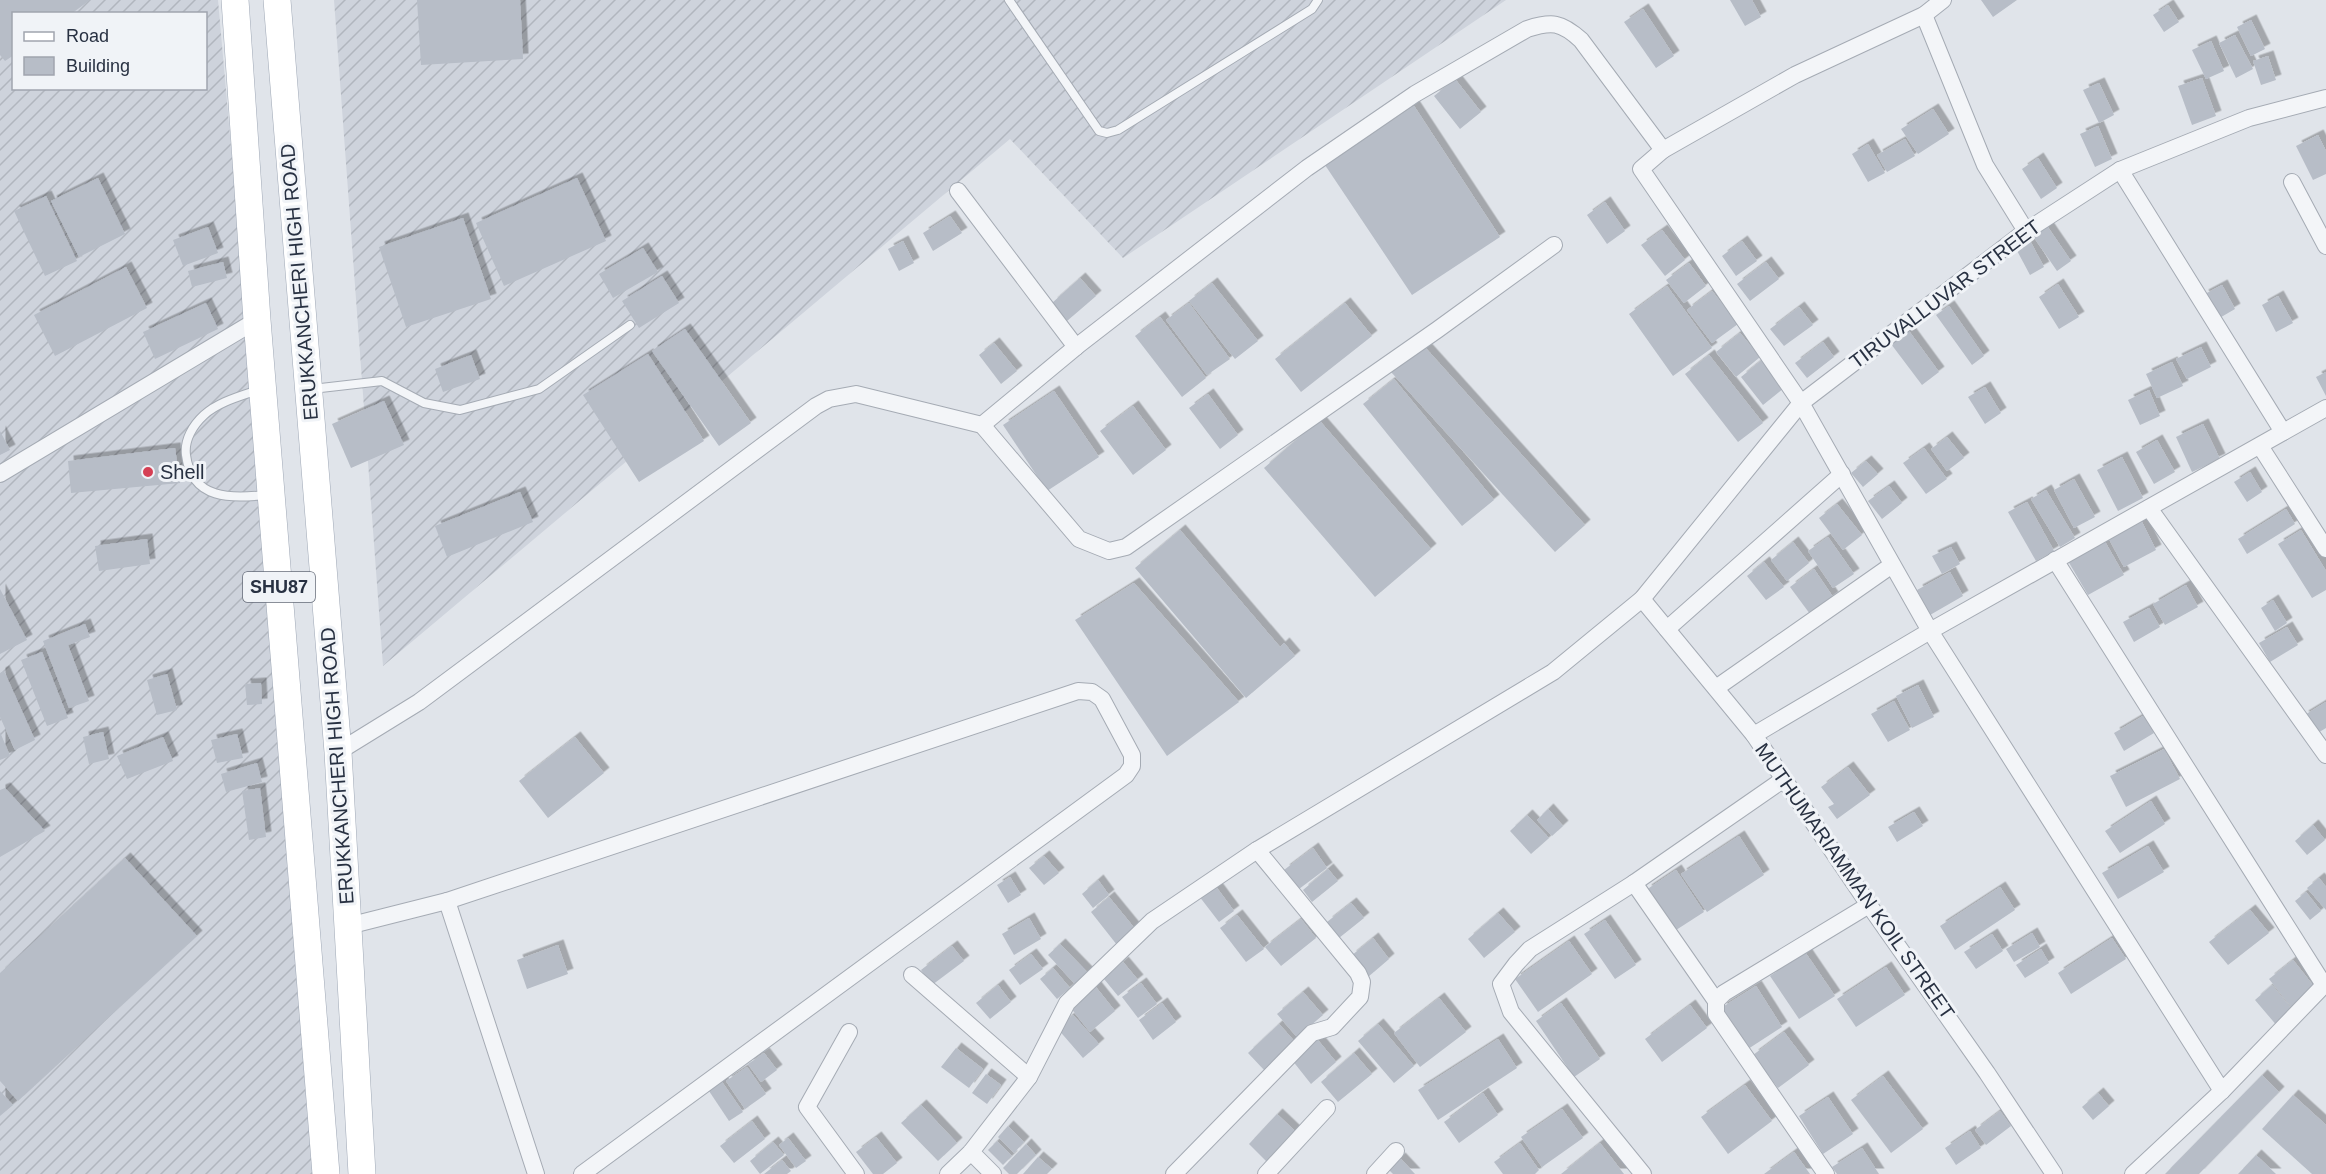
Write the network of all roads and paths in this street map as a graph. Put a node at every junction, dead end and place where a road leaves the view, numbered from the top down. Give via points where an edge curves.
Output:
1 (236, 0) edge
2 (277, 0) edge
3 (1009, 0) edge
4 (1318, 0) edge
5 (1943, 0) edge
6 (1924, 15) junction
7 (2326, 98) edge
8 (1663, 150) junction
9 (2120, 170) junction
10 (2292, 182) dead end
11 (958, 191) dead end
12 (2026, 231) junction
13 (1554, 245) dead end
14 (2326, 246) edge
15 (257, 320) junction
16 (630, 324) dead end
17 (1076, 347) junction
18 (263, 388) junction
19 (308, 389) junction
20 (1801, 403) junction
21 (2326, 408) edge
22 (982, 425) junction
23 (2283, 432) junction
24 (2260, 446) junction
25 (0, 474) edge
26 (1842, 474) junction
27 (272, 495) junction
28 (2149, 508) junction
29 (2326, 549) edge
30 (2055, 560) junction
31 (1892, 565) junction
32 (1642, 599) junction
33 (1667, 629) junction
34 (1929, 631) junction
35 (1716, 688) junction
36 (1754, 735) junction
37 (338, 752) junction
38 (2326, 755) edge
39 (1784, 779) junction
40 (1257, 850) junction
41 (1634, 883) junction
42 (447, 901) junction
43 (1869, 905) junction
44 (348, 926) junction
45 (912, 975) dead end
46 (2325, 984) edge
47 (1716, 1001) junction
48 (849, 1032) dead end
49 (317, 1042) junction
50 (354, 1043) junction
51 (1029, 1077) junction
52 (2222, 1091) junction
53 (1327, 1108) dead end
54 (1396, 1151) dead end
55 (971, 1152) junction
56 (326, 1174) edge
57 (362, 1174) edge
58 (536, 1174) edge
59 (582, 1174) edge
60 (856, 1174) edge
61 (948, 1174) edge
62 (993, 1174) edge
63 (1174, 1174) edge
64 (1266, 1174) edge
65 (1375, 1174) edge
66 (1642, 1174) edge
67 (1826, 1174) edge
68 (2054, 1174) edge
69 (2133, 1174) edge

1 - 15 main road, SHU87
2 - 19 main road, ERUKKANCHERI HIGH ROAD / SHU87
3 - 4 lane via 1100,131 1107,133 1118,130 1312,9
5 - 6 street
6 - 8 street via 1795,75
6 - 12 street via 1985,165
7 - 9 street, TIRUVALLUVAR STREET via 2249,118
8 - 17 street via 1569,29 1555,23 1527,29 1415,94 1307,168
8 - 20 street via 1641,169
9 - 12 street, TIRUVALLUVAR STREET
9 - 23 street
10 - 14 street
11 - 17 street
12 - 20 street, TIRUVALLUVAR STREET
13 - 22 street via 1126,547 1109,550 1079,539
15 - 18 main road, SHU87
15 - 25 street
16 - 19 lane via 539,389 460,410 424,404 382,381
17 - 22 street
18 - 27 main road, SHU87
18 - 27 lane via 205,414 190,432 186,449 195,483 215,494 243,498
19 - 37 main road, ERUKKANCHERI HIGH ROAD / SHU87
20 - 26 street
20 - 32 street, TIRUVALLUVAR STREET
21 - 23 street
22 - 37 street via 855,394 829,399 419,702
23 - 24 street
24 - 28 street
24 - 29 street
26 - 31 street
26 - 33 street
27 - 49 main road, SHU87
28 - 30 street
28 - 38 street
30 - 34 street
30 - 46 street
31 - 34 street
31 - 35 street
32 - 33 street, MUTHUMARIAMMAN KOIL STREET
32 - 40 street, TIRUVALLUVAR STREET via 1553,672
33 - 35 street, MUTHUMARIAMMAN KOIL STREET
34 - 36 street
34 - 52 street
35 - 36 street, MUTHUMARIAMMAN KOIL STREET
36 - 39 street, MUTHUMARIAMMAN KOIL STREET
37 - 44 main road, ERUKKANCHERI HIGH ROAD / SHU87
39 - 41 street
39 - 43 street, MUTHUMARIAMMAN KOIL STREET
40 - 51 street, TIRUVALLUVAR STREET via 1152,921 1067,1003
40 - 63 street via 1358,974 1362,982 1360,997 1332,1027 1312,1033
41 - 47 street
41 - 66 street via 1530,949 1502,984 1511,1012
42 - 44 street
42 - 58 street
42 - 59 street via 1078,691 1092,692 1102,699 1132,755 1132,766 1126,776
43 - 47 street
43 - 68 street, MUTHUMARIAMMAN KOIL STREET
44 - 50 main road, ERUKKANCHERI HIGH ROAD / SHU87
45 - 51 street
46 - 52 street
47 - 67 street via 1716,1014
48 - 60 street via 807,1107
49 - 50 main road
49 - 56 main road, SHU87
50 - 57 main road, ERUKKANCHERI HIGH ROAD / SHU87
51 - 55 street, TIRUVALLUVAR STREET
52 - 69 street
53 - 64 street
54 - 65 street
55 - 61 street, TIRUVALLUVAR STREET
55 - 62 street

